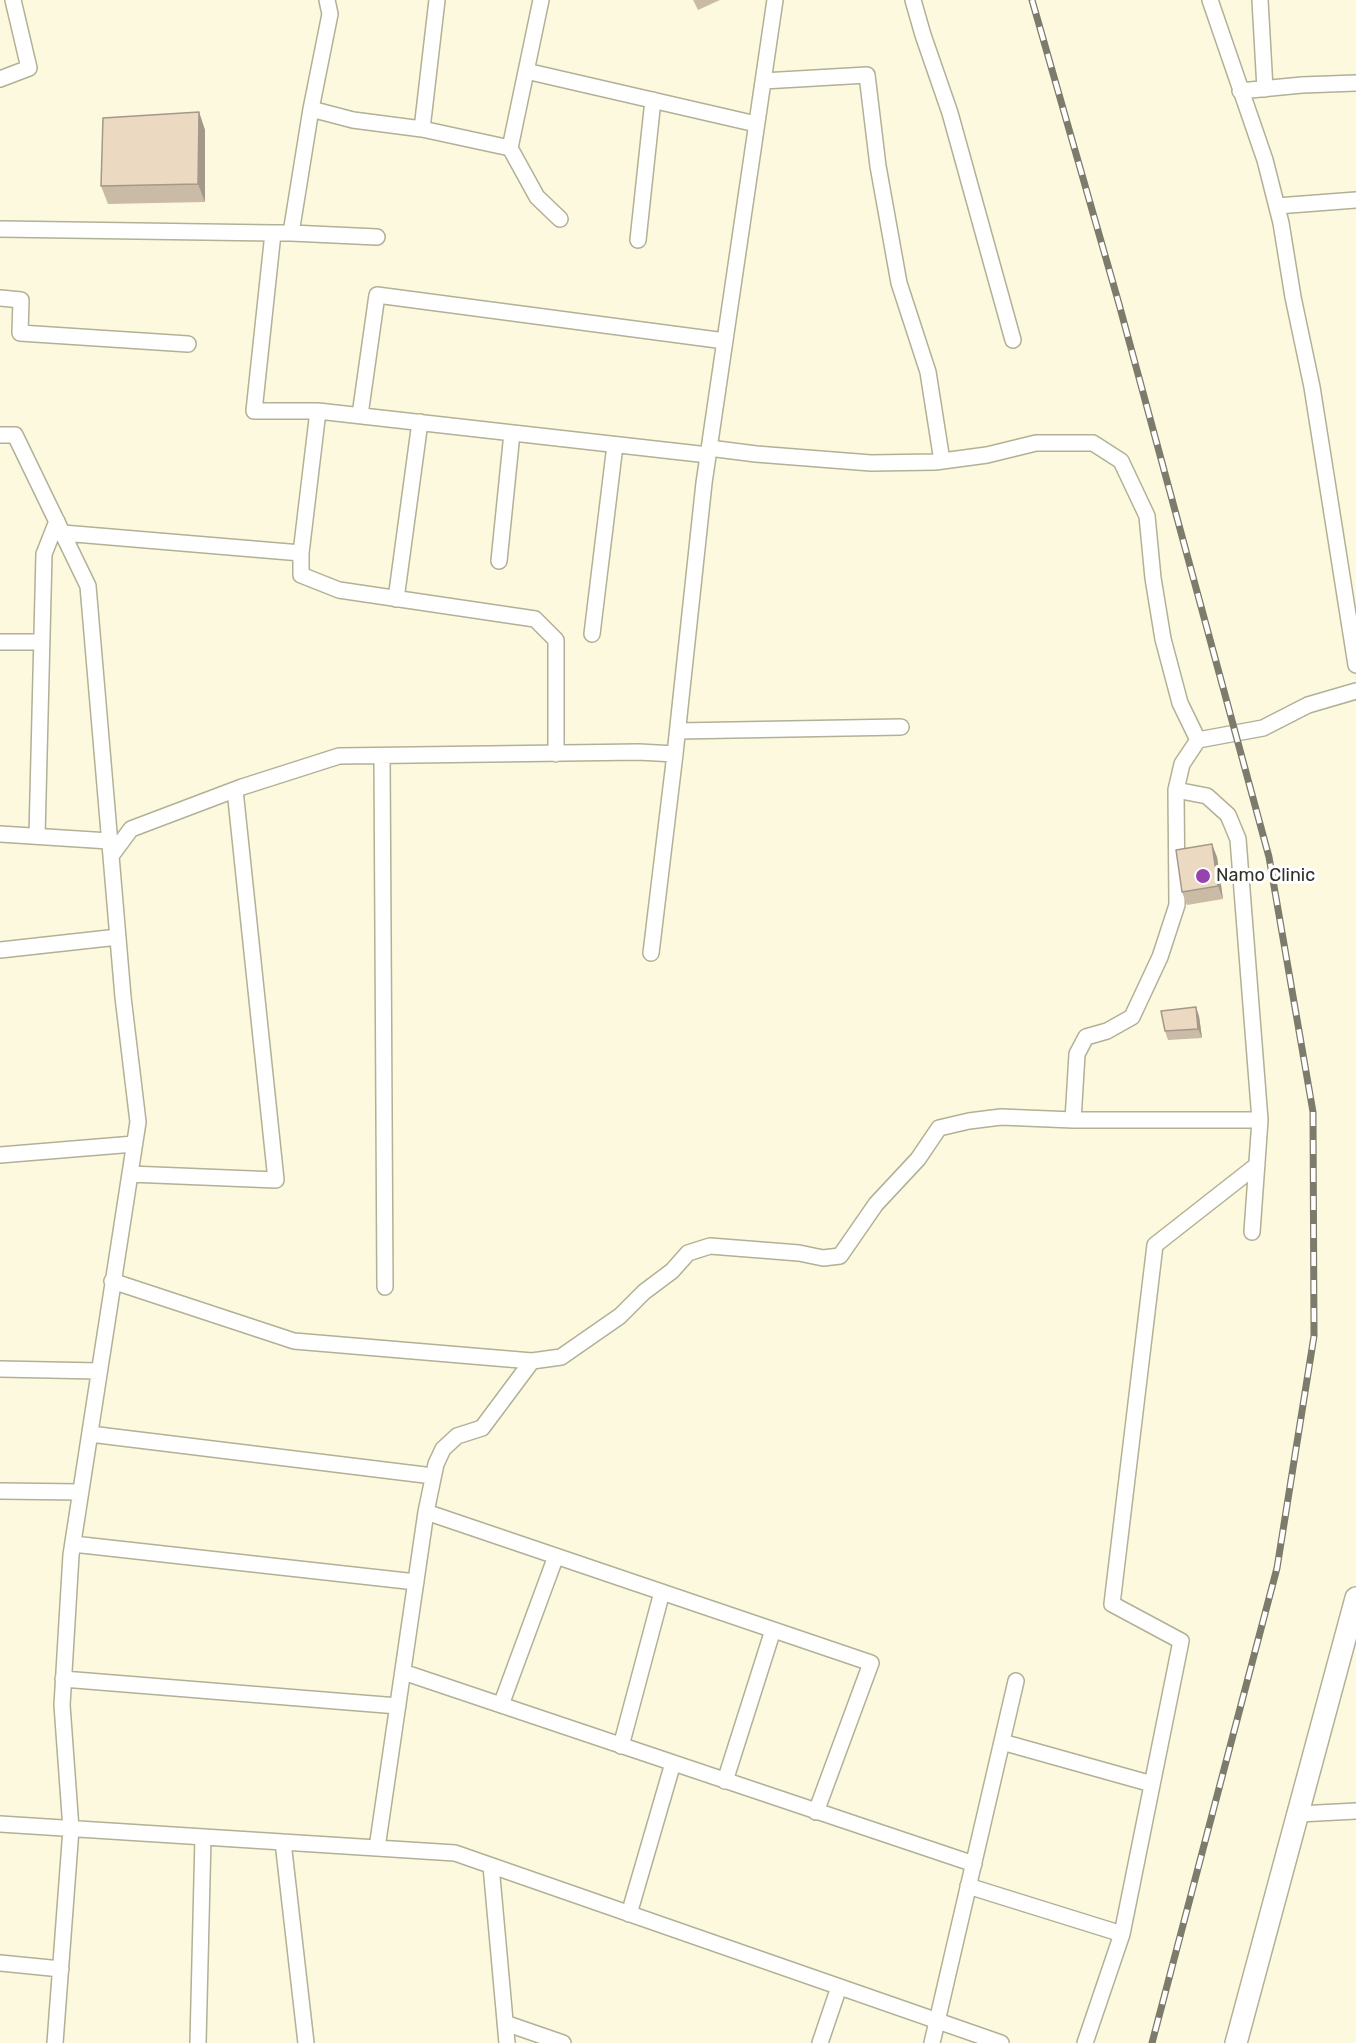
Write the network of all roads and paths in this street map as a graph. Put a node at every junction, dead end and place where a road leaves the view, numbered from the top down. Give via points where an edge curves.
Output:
1 (13, 0) edge
2 (327, 0) edge
3 (437, 0) edge
4 (541, 0) edge
5 (775, 0) edge
6 (913, 0) edge
7 (1210, 0) edge
8 (1260, 0) edge
9 (526, 71) junction
10 (0, 79) edge
11 (763, 81) junction
12 (1356, 82) edge
13 (1265, 89) junction
14 (1240, 91) junction
15 (653, 100) junction
16 (311, 109) junction
17 (756, 124) junction
18 (422, 129) junction
19 (510, 147) junction
20 (1356, 200) edge
21 (1277, 206) junction
22 (560, 219) dead end
23 (0, 229) edge
24 (273, 233) junction
25 (291, 233) junction
26 (377, 237) dead end
27 (638, 240) dead end
28 (0, 298) edge
29 (1013, 340) dead end
30 (725, 341) junction
31 (188, 344) dead end
32 (318, 411) junction
33 (360, 415) junction
34 (420, 422) junction
35 (512, 433) junction
36 (0, 435) edge
37 (615, 445) junction
38 (709, 451) junction
39 (942, 461) junction
40 (60, 527) junction
41 (301, 553) junction
42 (499, 561) dead end
43 (396, 598) junction
44 (592, 633) dead end
45 (0, 642) edge
46 (41, 642) junction
47 (1356, 665) edge
48 (1356, 691) edge
49 (901, 727) dead end
50 (678, 731) junction
51 (1198, 740) junction
52 (556, 754) junction
53 (675, 754) junction
54 (382, 757) junction
55 (235, 790) junction
56 (1176, 790) junction
57 (0, 834) edge
58 (37, 836) junction
59 (110, 848) junction
60 (118, 937) junction
61 (0, 950) edge
62 (651, 953) dead end
63 (1073, 1120) junction
64 (1260, 1120) junction
65 (134, 1144) junction
66 (0, 1155) edge
67 (1257, 1166) junction
68 (130, 1174) junction
69 (1252, 1232) dead end
70 (112, 1281) junction
71 (385, 1287) dead end
72 (532, 1361) junction
73 (0, 1369) edge
74 (99, 1371) junction
75 (90, 1434) junction
76 (433, 1476) junction
77 (0, 1491) edge
78 (81, 1492) junction
79 (426, 1512) junction
80 (73, 1544) junction
81 (556, 1556) junction
82 (416, 1582) junction
83 (662, 1592) junction
84 (1356, 1598) edge
85 (773, 1630) junction
86 (403, 1672) junction
87 (63, 1679) junction
88 (1016, 1681) dead end
89 (501, 1705) junction
90 (398, 1706) junction
91 (1002, 1742) junction
92 (621, 1746) junction
93 (673, 1763) junction
94 (725, 1781) junction
95 (1152, 1784) junction
96 (1356, 1811) edge
97 (816, 1812) junction
98 (1299, 1814) junction
99 (0, 1824) edge
100 (70, 1829) junction
101 (203, 1837) junction
102 (283, 1842) junction
103 (377, 1848) junction
104 (974, 1864) junction
105 (491, 1866) junction
106 (968, 1886) junction
107 (629, 1914) junction
108 (1122, 1934) junction
109 (0, 1963) edge
110 (61, 1969) junction
111 (840, 1987) junction
112 (937, 2021) junction
113 (505, 2023) junction
114 (55, 2043) edge
115 (198, 2043) edge
116 (306, 2043) edge
117 (507, 2043) edge
118 (563, 2043) edge
119 (820, 2043) edge
120 (932, 2043) edge
121 (1000, 2043) edge
122 (1085, 2043) edge
123 (1236, 2043) edge

1 - 10 street via 29,68
2 - 16 street via 330,14
3 - 18 street
4 - 9 street
5 - 11 street
6 - 29 street via 950,113
7 - 14 street
8 - 13 street
9 - 15 street
9 - 19 street
11 - 17 street
11 - 39 street via 867,75 899,283 928,372
12 - 13 street
13 - 14 street
14 - 21 street
15 - 17 street
15 - 27 street
16 - 18 street via 353,120
16 - 25 street
17 - 30 street
18 - 19 street
19 - 22 street via 537,197
20 - 21 street
21 - 47 street via 1312,387
23 - 24 street
24 - 25 street
24 - 32 street via 254,411
25 - 26 street
28 - 31 street via 21,300 20,333
30 - 33 street via 377,295
30 - 38 street
32 - 33 street
32 - 41 street
33 - 34 street
34 - 35 street
34 - 43 street
35 - 37 street
35 - 42 street
36 - 40 street via 15,435
37 - 38 street
37 - 44 street
38 - 39 street via 871,463
38 - 50 street
39 - 51 street via 1036,443 1093,443 1121,461 1147,516 1163,639 1180,703
40 - 41 street
40 - 46 street via 44,554
40 - 59 street via 88,586
41 - 43 street via 301,575 339,590
43 - 52 street via 535,619 556,640
45 - 46 street
46 - 58 street
48 - 51 street via 1308,705 1263,728
49 - 50 street
50 - 53 street
51 - 56 street via 1182,764
52 - 53 street
52 - 54 street
53 - 62 street
54 - 55 street via 339,756
54 - 71 street
55 - 59 street via 131,829
55 - 68 street via 276,1180
56 - 63 street via 1177,905 1160,957 1131,1017 1107,1031 1086,1037 1077,1054
56 - 64 street via 1207,796 1228,815 1238,839
57 - 58 street
58 - 59 street
59 - 60 street
60 - 61 street
60 - 65 street via 138,1122
63 - 64 street
63 - 72 street via 1000,1117 939,1128 918,1159 876,1204 840,1256 823,1258 710,1246 688,1253 620,1316 561,1357
64 - 67 street
65 - 66 street
65 - 68 street
67 - 69 street
67 - 95 street via 1155,1245 1112,1604 1181,1641
68 - 70 street
70 - 72 street via 294,1341
70 - 74 street
72 - 76 street via 482,1428 457,1436 443,1449
73 - 74 street
74 - 75 street
75 - 76 street
75 - 78 street
76 - 79 street
77 - 78 street
78 - 80 street
79 - 81 street
79 - 82 street
80 - 82 street
80 - 87 street
81 - 83 street
81 - 89 street
82 - 86 street
83 - 85 street
83 - 92 street
84 - 98 street
85 - 94 street
85 - 97 street via 871,1663
86 - 89 street
86 - 90 street
87 - 90 street
87 - 100 street
88 - 91 street
89 - 92 street
90 - 103 street
91 - 95 street
91 - 104 street
92 - 93 street
93 - 94 street
93 - 107 street
94 - 97 street
95 - 108 street
96 - 98 street
97 - 104 street
98 - 123 street
99 - 100 street
100 - 101 street
100 - 110 street
101 - 102 street
101 - 115 street
102 - 103 street
102 - 116 street
103 - 105 street via 454,1853
104 - 106 street
105 - 107 street
105 - 113 street
106 - 108 street
106 - 112 street
107 - 111 street
108 - 122 street
109 - 110 street
110 - 114 street
111 - 112 street
111 - 119 street
112 - 120 street
112 - 121 street
113 - 117 street
113 - 118 street

